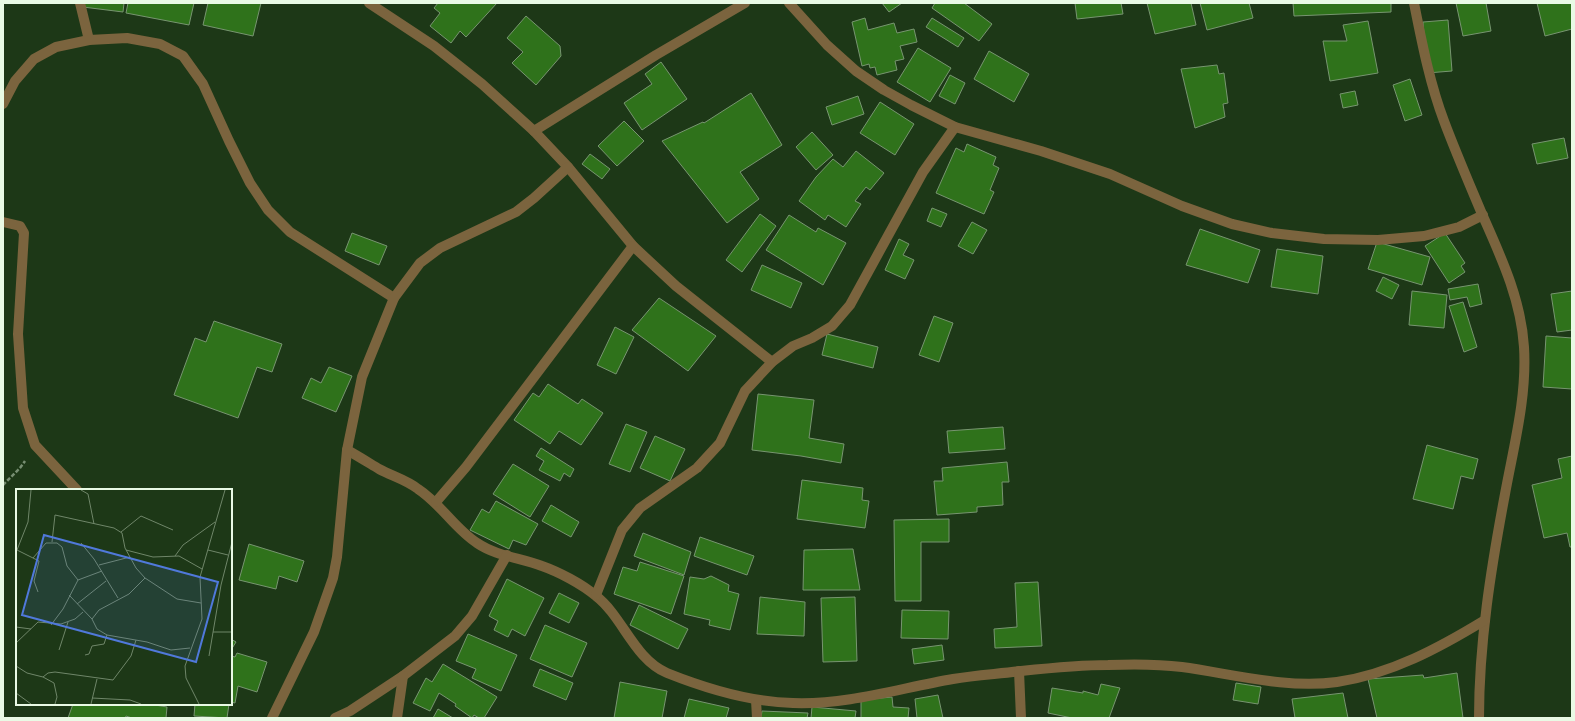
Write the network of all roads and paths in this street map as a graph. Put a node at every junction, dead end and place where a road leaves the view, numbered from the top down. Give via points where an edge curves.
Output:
1 (80, 3) edge
2 (369, 3) edge
3 (745, 3) edge
4 (789, 3) edge
5 (1414, 3) edge
6 (89, 40) junction
7 (3, 104) edge
8 (954, 127) junction
9 (534, 131) junction
10 (568, 167) junction
11 (1482, 215) junction
12 (3, 222) edge
13 (633, 246) junction
14 (394, 298) junction
15 (772, 362) junction
16 (35, 445) junction
17 (347, 450) junction
18 (3, 485) edge
19 (76, 489) edge
20 (436, 502) junction
21 (507, 556) junction
22 (596, 595) junction
23 (1485, 620) junction
24 (1019, 671) junction
25 (403, 676) junction
26 (756, 700) junction
27 (272, 718) edge
28 (335, 718) edge
29 (397, 718) edge
30 (757, 718) edge
31 (1021, 718) edge
32 (1479, 718) edge

1 - 6 street
2 - 9 street via 434,46 482,84
3 - 9 street
4 - 8 street via 827,45 856,70 904,101
5 - 11 street via 1424,55 1443,120
6 - 7 street via 56,47 34,59 16,81
6 - 14 street via 127,38 160,44 183,56 203,84 250,183 268,210 290,232
8 - 11 street via 1041,151 1110,174 1182,206 1232,224 1272,233 1324,239 1378,240 1424,236 1459,227
8 - 15 street via 923,172 850,305 832,326 793,346
9 - 10 street
10 - 13 street
10 - 14 street via 516,212 440,248 420,263
11 - 23 street via 1516,297 1524,347 1523,402 1494,556
12 - 16 street via 20,226 24,233 18,334 23,408
13 - 15 street via 676,286
13 - 20 street via 466,467
14 - 17 street via 362,377
15 - 22 street via 745,391 720,443 697,468 640,508 622,530
16 - 18 path via 20,468
16 - 19 street
17 - 20 street via 416,487
17 - 27 street via 333,578 314,632
20 - 21 street via 480,545
21 - 22 street via 564,575
21 - 25 street via 472,616 455,636
22 - 26 street via 615,615 646,658 663,671
23 - 24 street via 1441,646 1403,664 1358,678 1333,682 1296,683 1178,667 1109,665
23 - 32 street via 1479,681
24 - 26 street via 953,679 835,702 795,703
24 - 31 street
25 - 28 street
25 - 29 street
26 - 30 street

